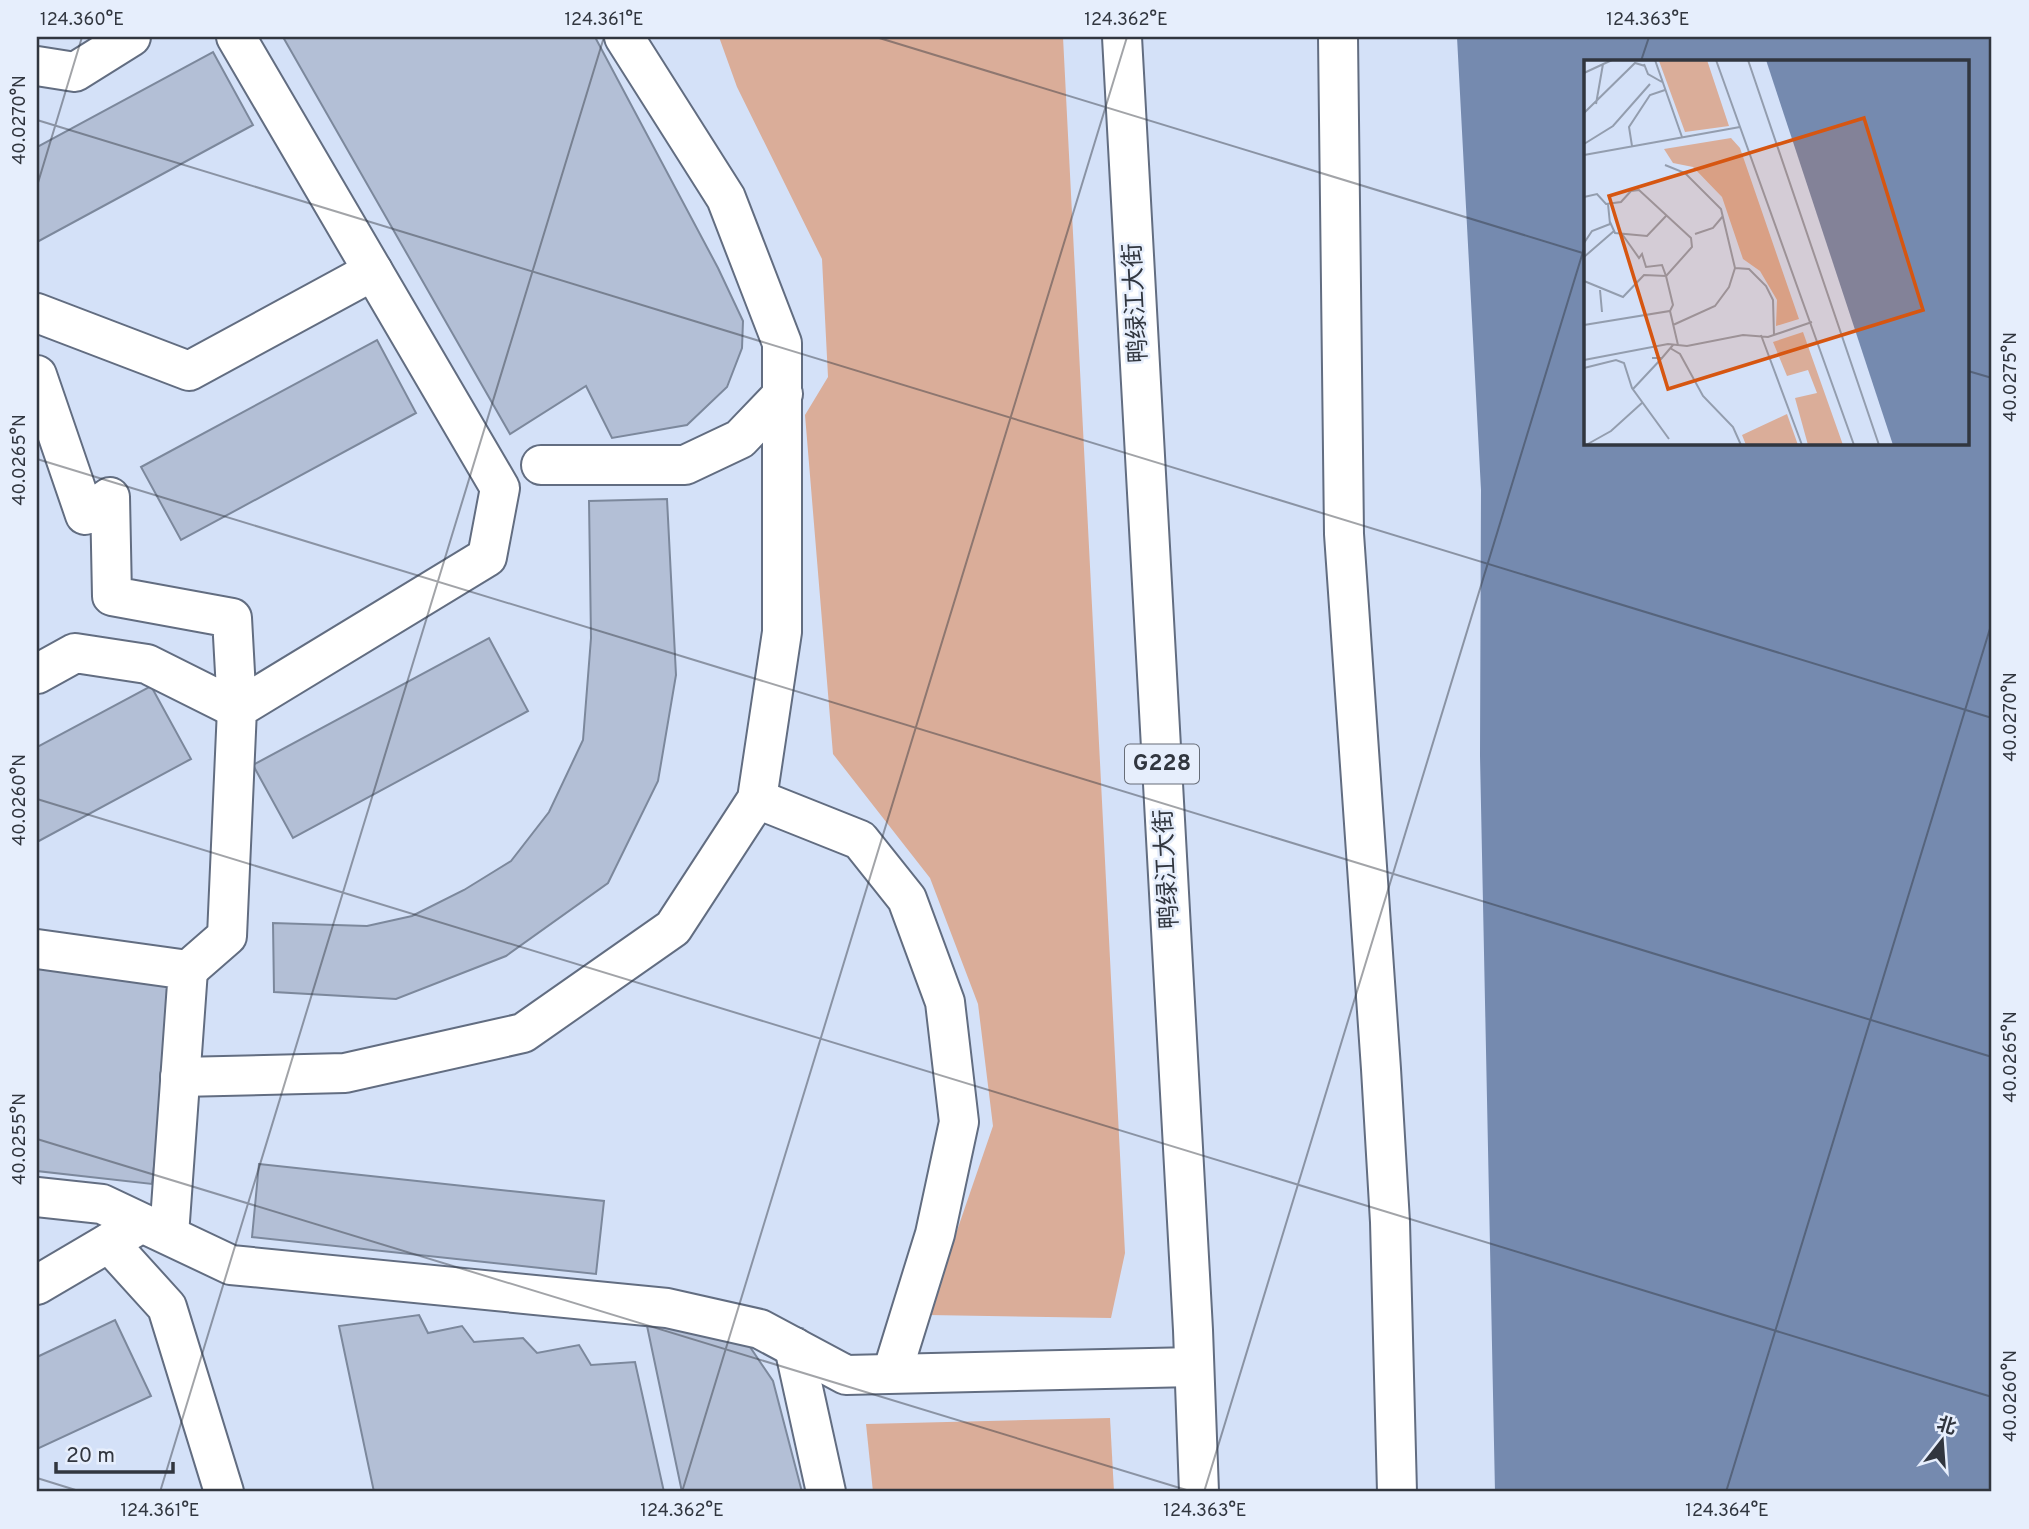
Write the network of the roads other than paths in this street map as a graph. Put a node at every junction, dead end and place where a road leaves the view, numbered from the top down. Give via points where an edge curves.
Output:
1 (131, 37) edge
2 (236, 37) edge
3 (625, 37) edge
4 (1122, 37) edge
5 (1338, 37) edge
6 (37, 66) edge
7 (373, 271) junction
8 (37, 313) edge
9 (37, 374) edge
10 (782, 394) junction
11 (541, 465) dead end
12 (37, 674) edge
13 (237, 709) junction
14 (757, 799) junction
15 (37, 949) edge
16 (188, 970) junction
17 (180, 1077) junction
18 (37, 1197) edge
19 (156, 1229) junction
20 (109, 1243) junction
21 (37, 1286) edge
22 (794, 1347) junction
23 (1194, 1367) junction
24 (892, 1373) junction
25 (224, 1492) edge
26 (826, 1492) edge
27 (1199, 1492) edge
28 (1397, 1492) edge

1 - 6 main road via 75,72
2 - 7 main road
3 - 10 main road via 726,198 782,343
4 - 23 main road, 鸭绿江大街 / G228
5 - 28 main road via 1344,534 1383,1097
7 - 8 main road via 190,371
7 - 13 main road via 500,488 487,557
9 - 13 main road via 85,515 110,497 112,596 232,618
10 - 11 main road via 740,439 685,465
10 - 14 main road via 782,632
12 - 13 main road via 75,653 147,664
13 - 16 main road via 227,936
14 - 17 main road via 673,928 523,1033 345,1073
14 - 24 main road via 860,840 907,899 945,1002 959,1122 935,1234
15 - 16 main road
16 - 17 main road
17 - 19 main road
18 - 19 main road via 102,1204
19 - 20 main road
19 - 22 main road via 231,1265 667,1308 760,1329
20 - 21 main road
20 - 25 main road via 167,1307
22 - 24 main road via 846,1375
22 - 26 main road
23 - 24 main road
23 - 27 main road, 鸭绿江大街 / G228

